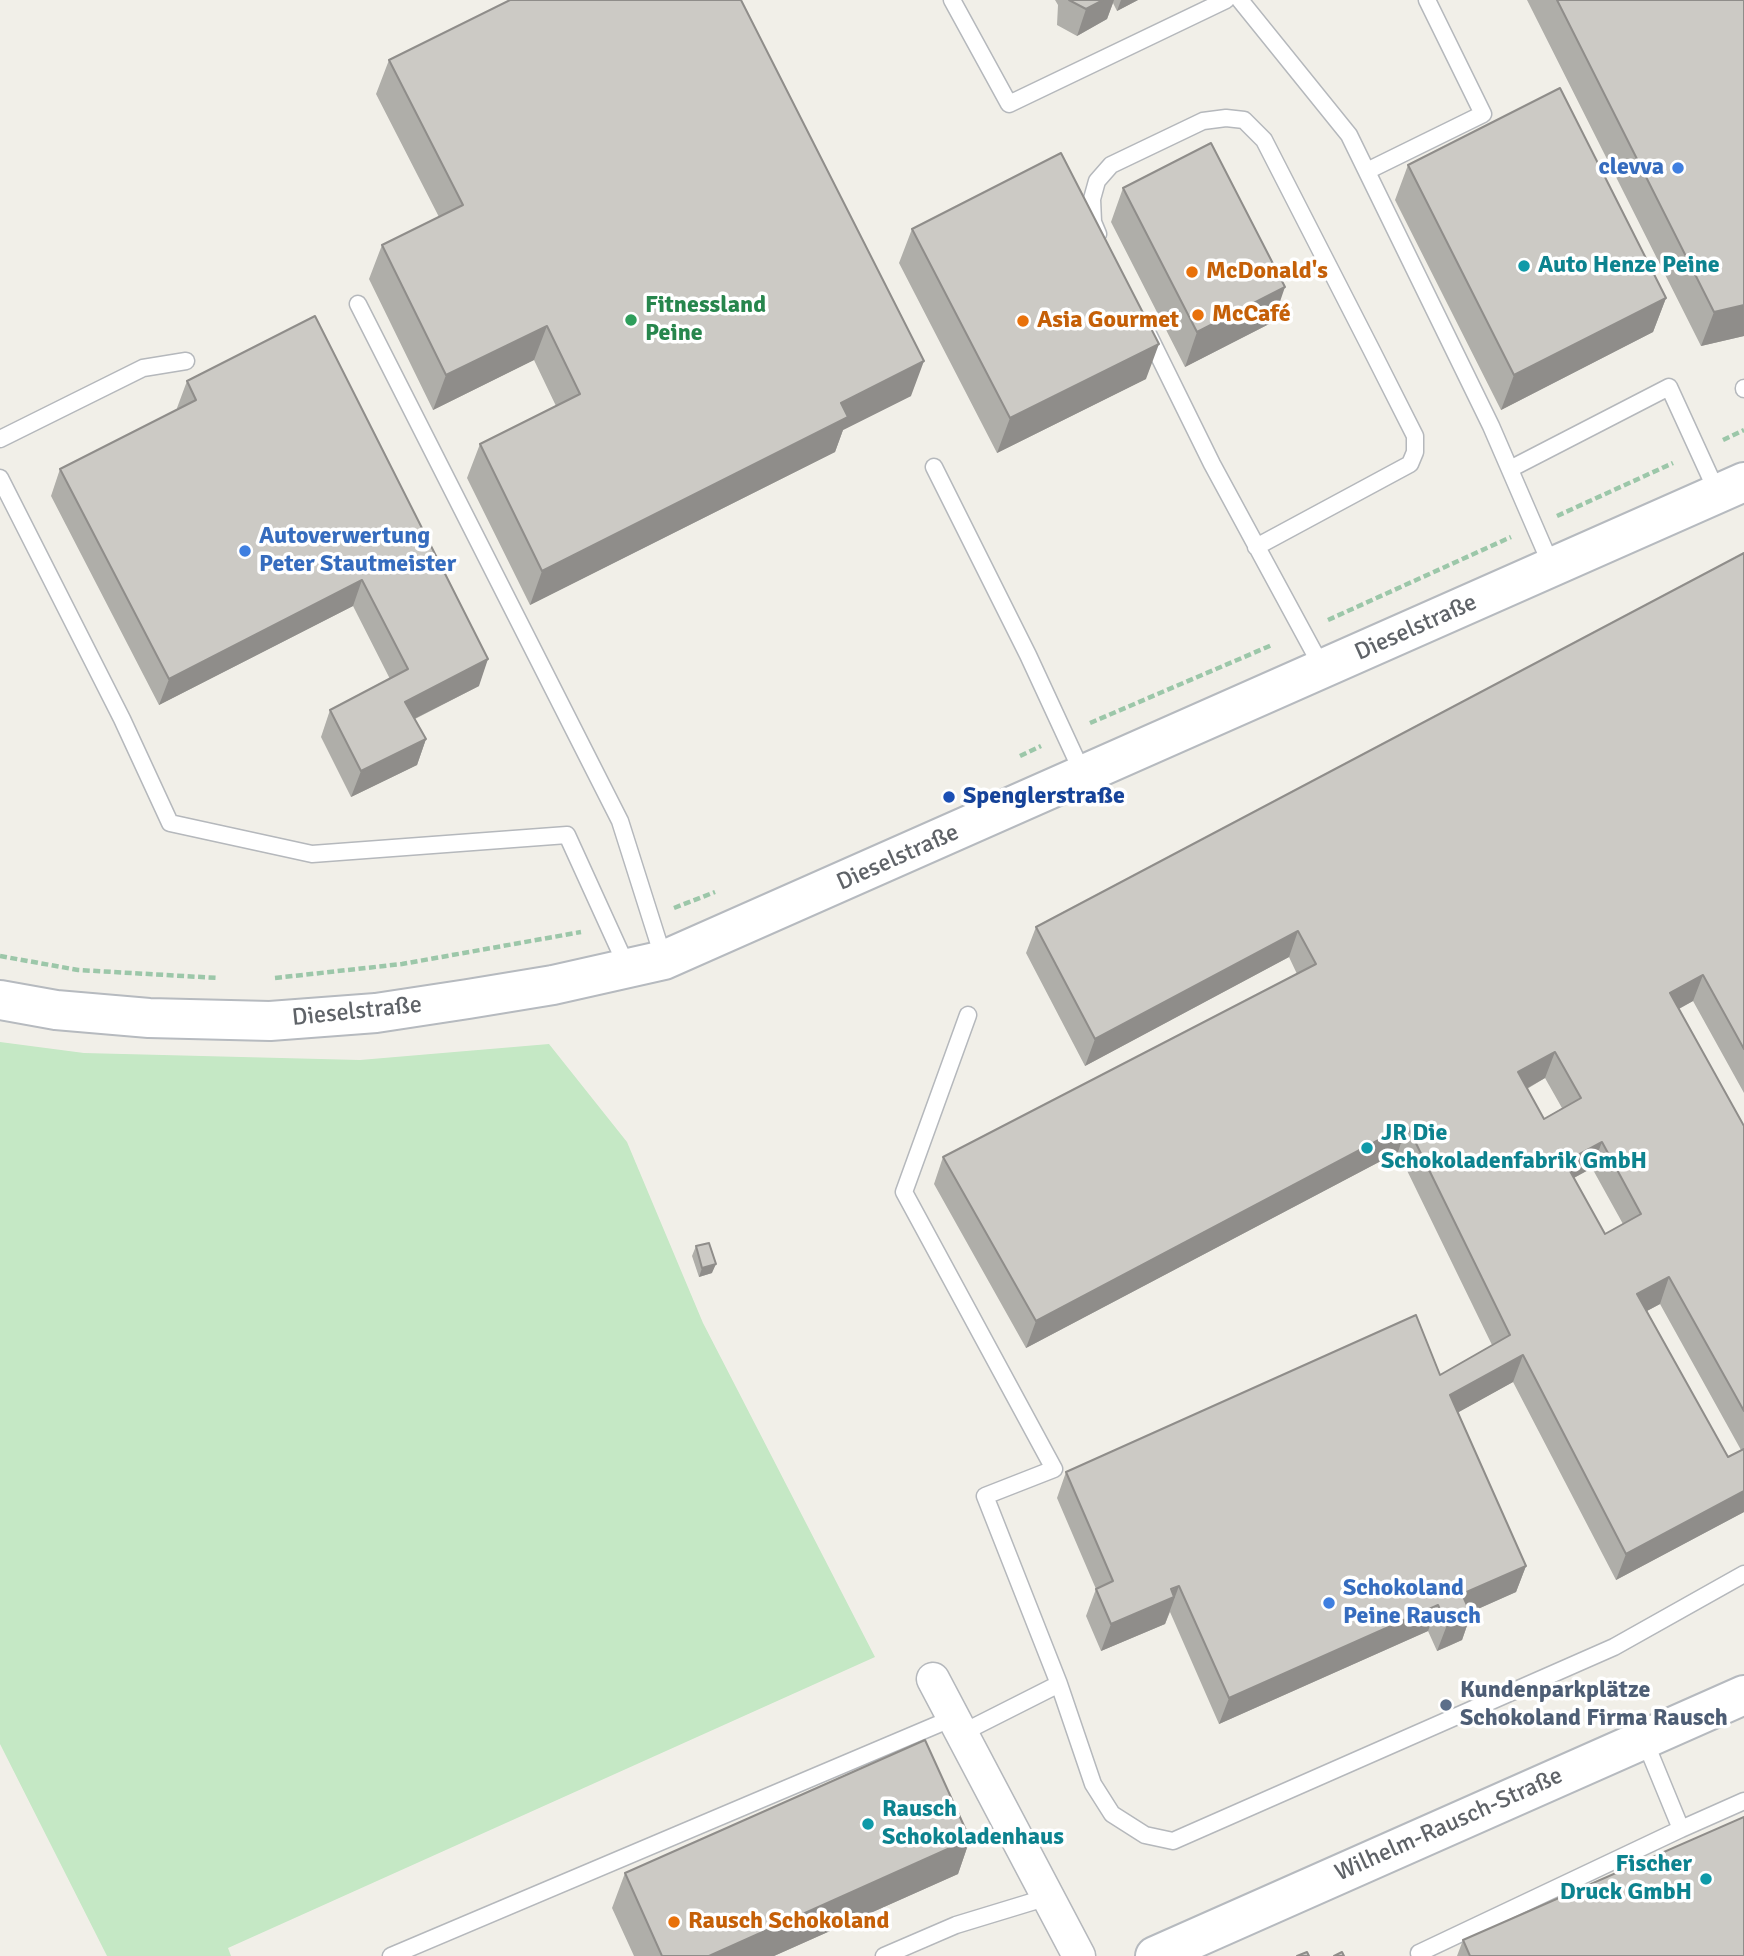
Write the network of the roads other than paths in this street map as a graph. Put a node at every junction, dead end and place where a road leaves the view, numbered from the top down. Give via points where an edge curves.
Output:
1 (952, 0) edge
2 (1226, 0) edge
3 (1240, 0) edge
4 (1427, 0) edge
5 (1367, 172) junction
6 (1105, 247) edge
7 (358, 304) dead end
8 (1141, 321) edge
9 (186, 361) dead end
10 (0, 439) edge
11 (934, 467) dead end
12 (1510, 469) junction
13 (0, 478) edge
14 (1731, 488) edge
15 (1256, 547) junction
16 (1552, 567) junction
17 (1323, 669) junction
18 (1084, 775) junction
19 (646, 964) junction
20 (0, 1000) edge
21 (968, 1015) dead end
22 (1744, 1574) edge
23 (933, 1679) dead end
24 (1059, 1684) junction
25 (1744, 1695) edge
26 (957, 1726) junction
27 (1644, 1739) junction
28 (1744, 1801) edge
29 (1681, 1829) junction
30 (1048, 1896) junction
31 (1161, 1954) edge
32 (391, 1956) edge
33 (884, 1956) edge
34 (1079, 1956) edge
35 (1421, 1956) edge

1 - 2 lane via 1009,104
3 - 5 lane via 1349,135
4 - 5 lane via 1483,114
5 - 12 lane
6 - 15 lane via 1093,222 1092,199 1097,181 1111,165 1203,121 1244,120 1264,140 1415,436 1410,464
7 - 19 lane via 620,821 651,917
8 - 15 lane
9 - 10 lane via 143,368
11 - 18 lane
12 - 14 lane via 1669,387 1699,451
12 - 16 lane
13 - 19 lane via 170,823 312,854 567,835 609,926
14 - 16 street, Dieselstraße
15 - 17 lane
16 - 17 street, Dieselstraße
17 - 18 street, Dieselstraße
18 - 19 street, Dieselstraße
19 - 20 street, Dieselstraße via 553,985 376,1013 270,1021 136,1017
21 - 24 lane via 904,1192 1054,1469 985,1496
22 - 24 lane via 1614,1647 1173,1841 1144,1835 1112,1814 1093,1784
23 - 26 street
24 - 26 lane
25 - 27 street, Wilhelm-Rausch-Straße
26 - 30 street
26 - 32 lane
27 - 29 lane
27 - 31 street, Wilhelm-Rausch-Straße
28 - 29 lane
29 - 35 lane via 1419,1952
30 - 33 lane via 957,1925
30 - 34 street

